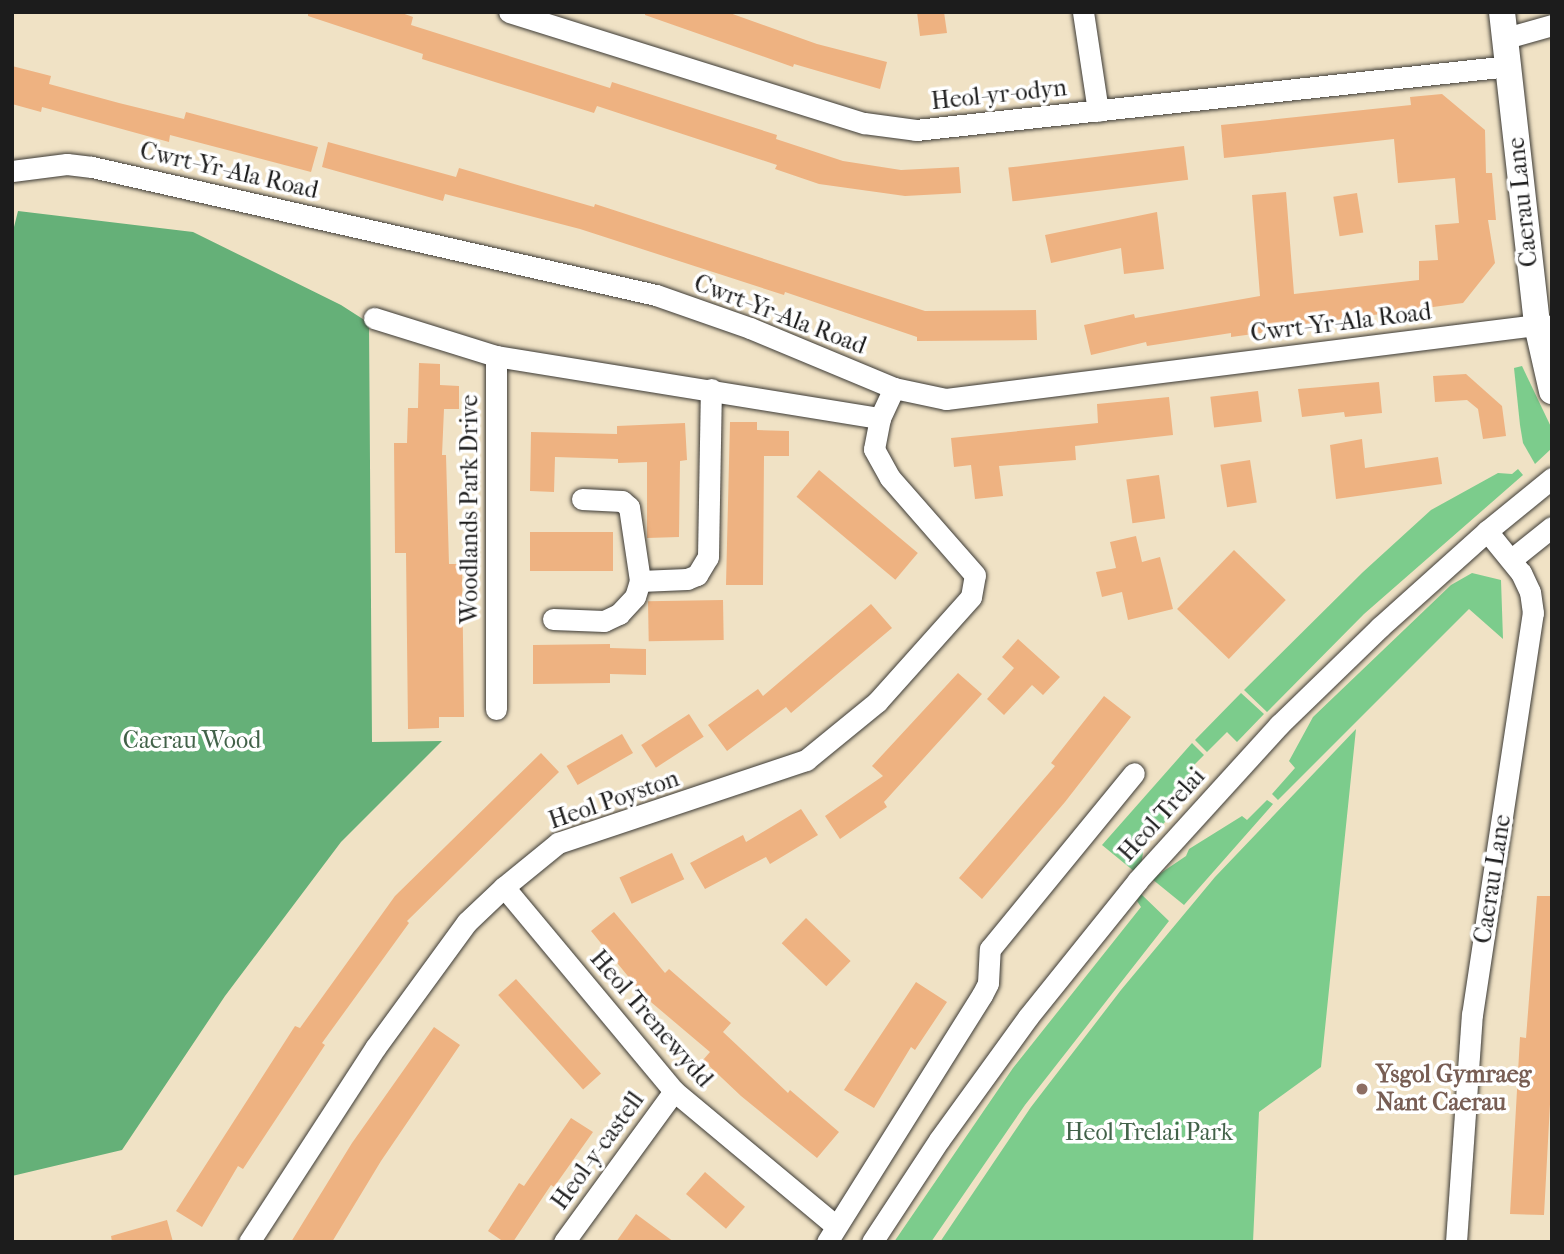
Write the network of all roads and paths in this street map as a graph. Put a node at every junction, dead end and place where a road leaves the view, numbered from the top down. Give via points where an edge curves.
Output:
1 (509, 12) edge
2 (1083, 12) edge
3 (1504, 25) edge
4 (1552, 25) edge
5 (1509, 66) junction
6 (1098, 111) junction
7 (12, 172) edge
8 (374, 318) dead end
9 (1544, 325) edge
10 (496, 356) junction
11 (894, 388) junction
12 (711, 389) junction
13 (1552, 391) edge
14 (880, 418) junction
15 (1552, 478) edge
16 (582, 499) dead end
17 (1552, 527) edge
18 (1487, 531) junction
19 (1512, 559) junction
20 (640, 582) junction
21 (553, 619) dead end
22 (496, 709) dead end
23 (1134, 773) dead end
24 (504, 887) junction
25 (674, 1091) junction
26 (832, 1234) edge
27 (249, 1242) edge
28 (564, 1242) edge
29 (872, 1242) edge
30 (1455, 1242) edge

1 - 6 street, Heol-yr-odyn via 864,123 916,130
2 - 6 street
3 - 4 street
3 - 5 street, Caerau Lane
5 - 6 street, Heol-yr-odyn
5 - 9 street, Caerau Lane
7 - 11 street, Cwrt-Yr-Ala Road via 67,164 92,167 656,295
8 - 10 street
9 - 11 street, Cwrt-Yr-Ala Road via 946,399
9 - 13 street, Caerau Lane
10 - 12 street
10 - 22 street, Woodlands Park Drive via 487,663
11 - 14 street
12 - 14 street
12 - 20 street via 708,557 703,568 687,579
14 - 24 street, Heol Poyston via 874,449 890,478 975,575 971,597 954,619 877,702 806,760 558,843
15 - 18 street, Heol Trelai
16 - 20 street via 622,501 629,506
17 - 19 street
18 - 19 street, Caerau Lane
18 - 29 street, Heol Trelai via 1279,725 1138,880 1028,1017
19 - 30 street, Caerau Lane via 1530,592 1533,613 1472,1015
20 - 21 street via 635,597 619,614 604,621
23 - 26 street, Heol Trelai via 990,949 988,983 982,995
24 - 25 street, Heol Trenewydd
24 - 27 street, Heol Poyston via 467,922 375,1048
25 - 26 street, Heol Trenewydd
25 - 28 street, Heol-y-castell

